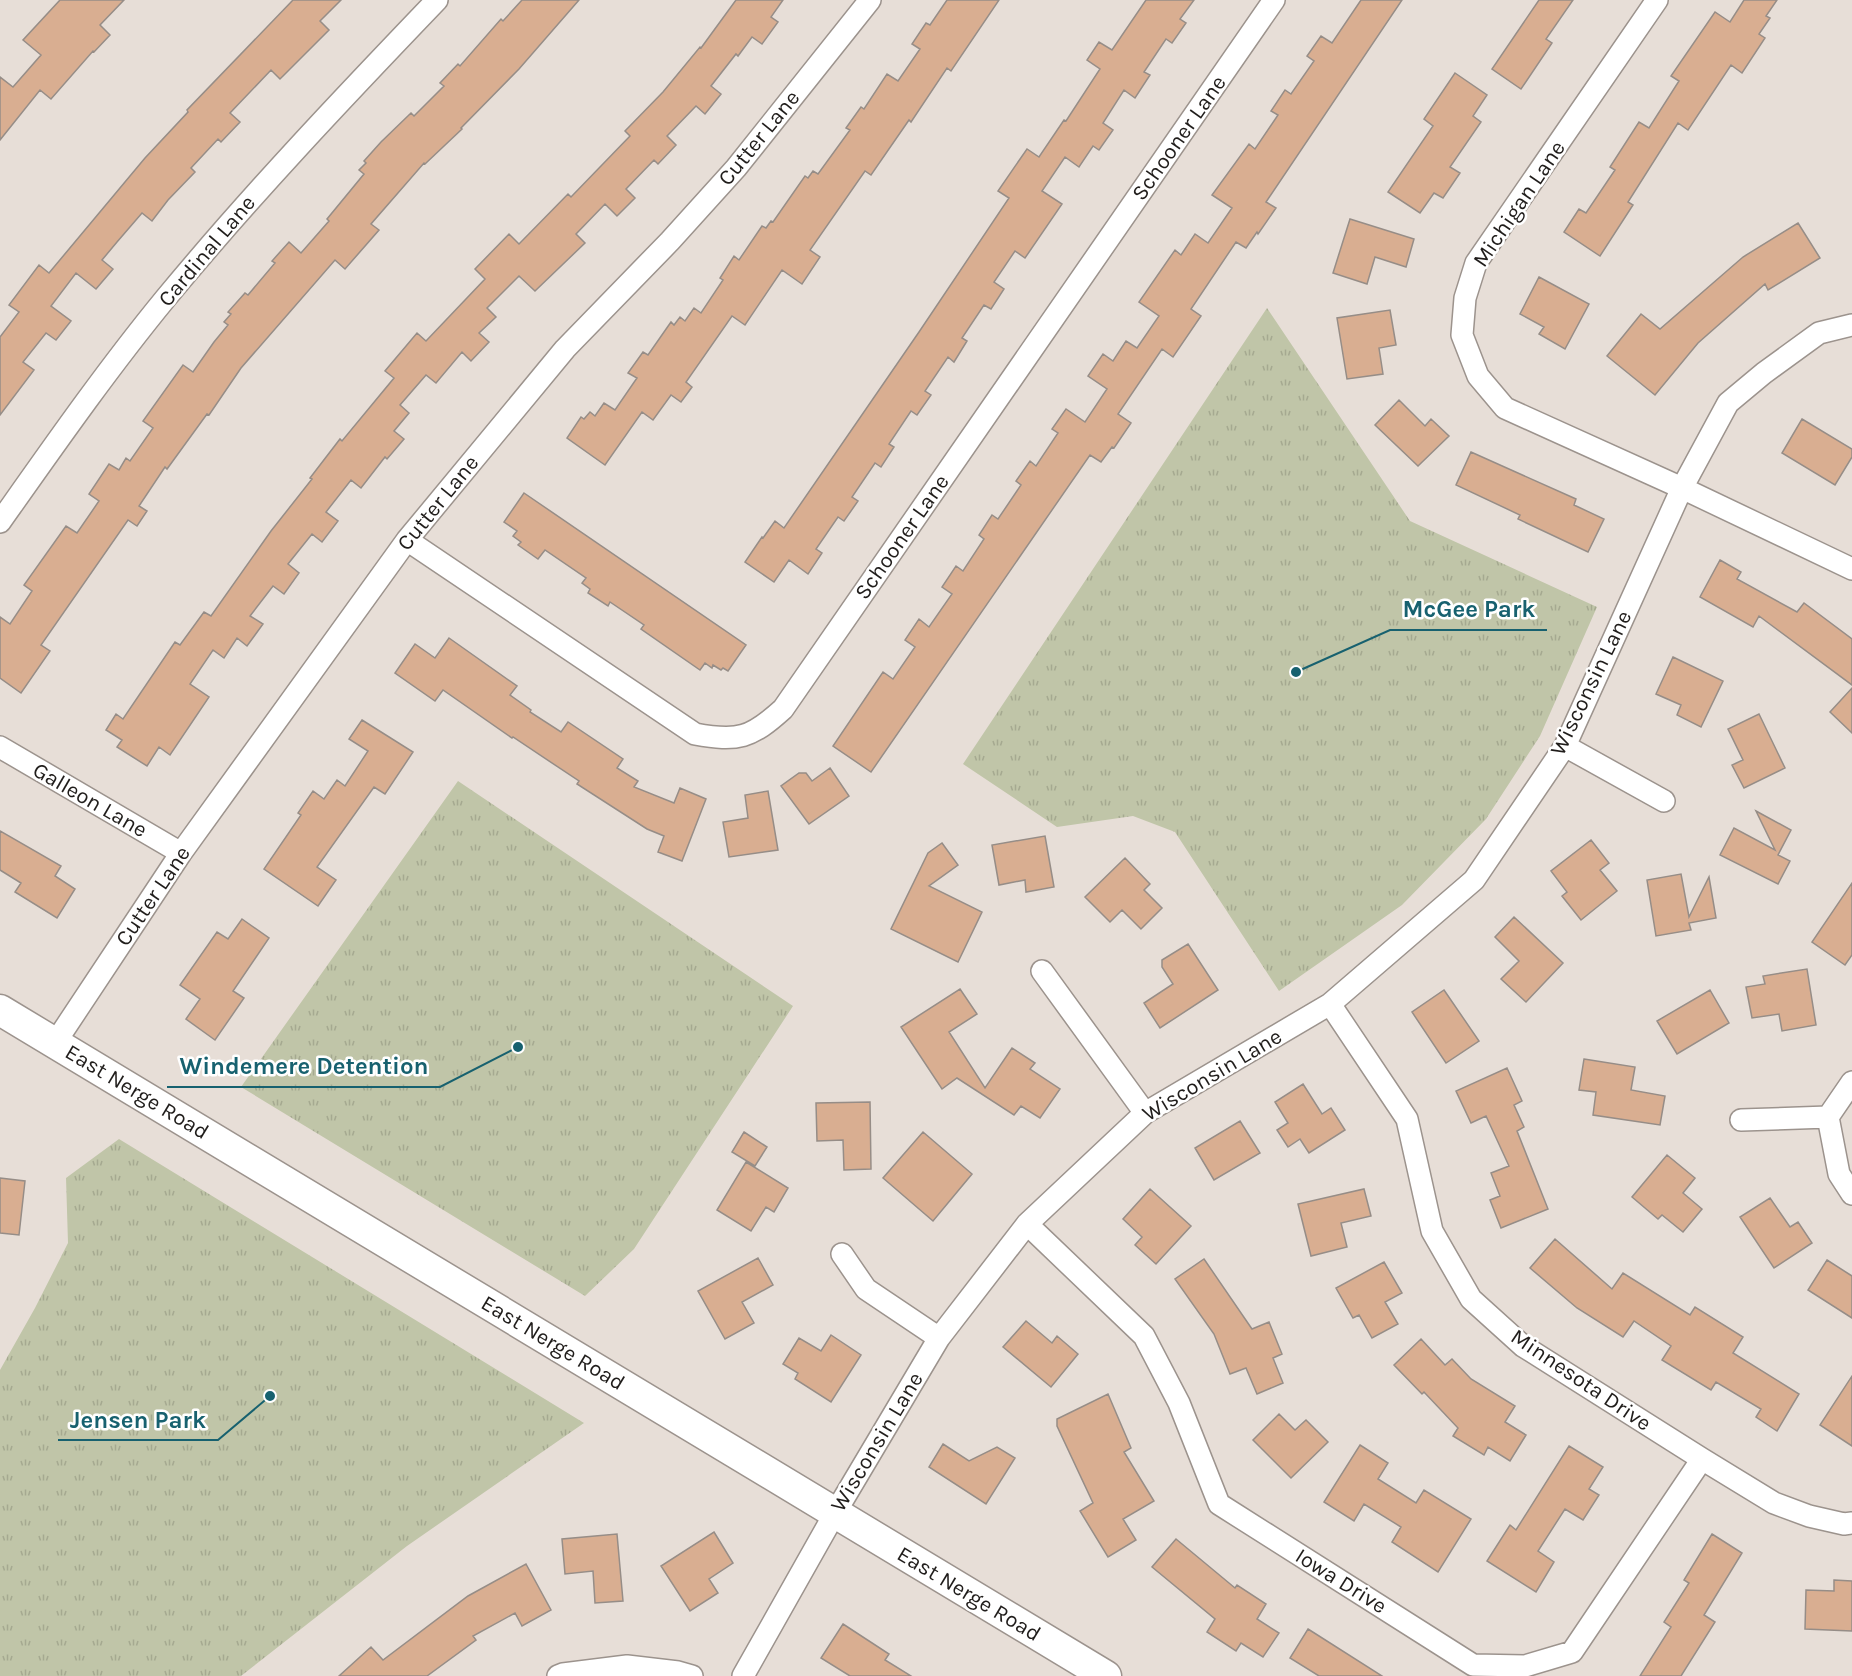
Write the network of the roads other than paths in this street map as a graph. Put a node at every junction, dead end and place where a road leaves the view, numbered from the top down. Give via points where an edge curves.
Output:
1 (437, 0) edge
2 (870, 0) edge
3 (1274, 0) edge
4 (1658, 0) edge
5 (1852, 325) edge
6 (1682, 488) junction
7 (0, 522) edge
8 (407, 540) junction
9 (1852, 569) edge
10 (1565, 746) junction
11 (0, 747) edge
12 (1664, 801) dead end
13 (181, 853) junction
14 (1042, 971) dead end
15 (1330, 1004) junction
16 (0, 1010) edge
17 (55, 1043) junction
18 (1852, 1082) edge
19 (1145, 1113) junction
20 (1828, 1117) junction
21 (1741, 1120) dead end
22 (1852, 1194) edge
23 (1027, 1224) junction
24 (842, 1254) dead end
25 (939, 1338) junction
26 (1702, 1460) junction
27 (835, 1513) junction
28 (1852, 1523) edge
29 (558, 1676) edge
30 (692, 1676) edge
31 (743, 1676) edge
32 (1106, 1676) edge

1 - 7 street, Cardinal Lane via 257,192 165,300 72,420
2 - 8 street, Cutter Lane via 736,168 565,349
3 - 8 street, Schooner Lane via 783,709 763,727 721,739 695,734
4 - 6 street, Michigan Lane via 1476,264 1465,298 1462,335 1479,376 1505,408
5 - 6 street, Wisconsin Lane via 1819,333 1728,403
6 - 9 street, Michigan Lane
6 - 10 street, Wisconsin Lane
8 - 13 street, Cutter Lane
10 - 12 street
10 - 15 street, Wisconsin Lane via 1474,880
11 - 13 street, Galleon Lane
13 - 17 street, Cutter Lane
14 - 19 street
15 - 19 street, Wisconsin Lane
15 - 26 street, Minnesota Drive via 1407,1119 1432,1231 1471,1299 1523,1346
16 - 17 main road, East Nerge Road
17 - 27 main road, East Nerge Road
18 - 20 street
19 - 23 street, Wisconsin Lane
20 - 21 street
20 - 22 street via 1839,1174
23 - 25 street, Wisconsin Lane
23 - 26 street, Iowa Drive via 1144,1336 1179,1403 1219,1504 1473,1665 1526,1666 1572,1653
24 - 25 street via 866,1289
25 - 27 street, Wisconsin Lane
26 - 28 street, Minnesota Drive via 1774,1503 1809,1516
27 - 31 street, Wisconsin Lane
27 - 32 main road, East Nerge Road
29 - 30 street via 627,1666

